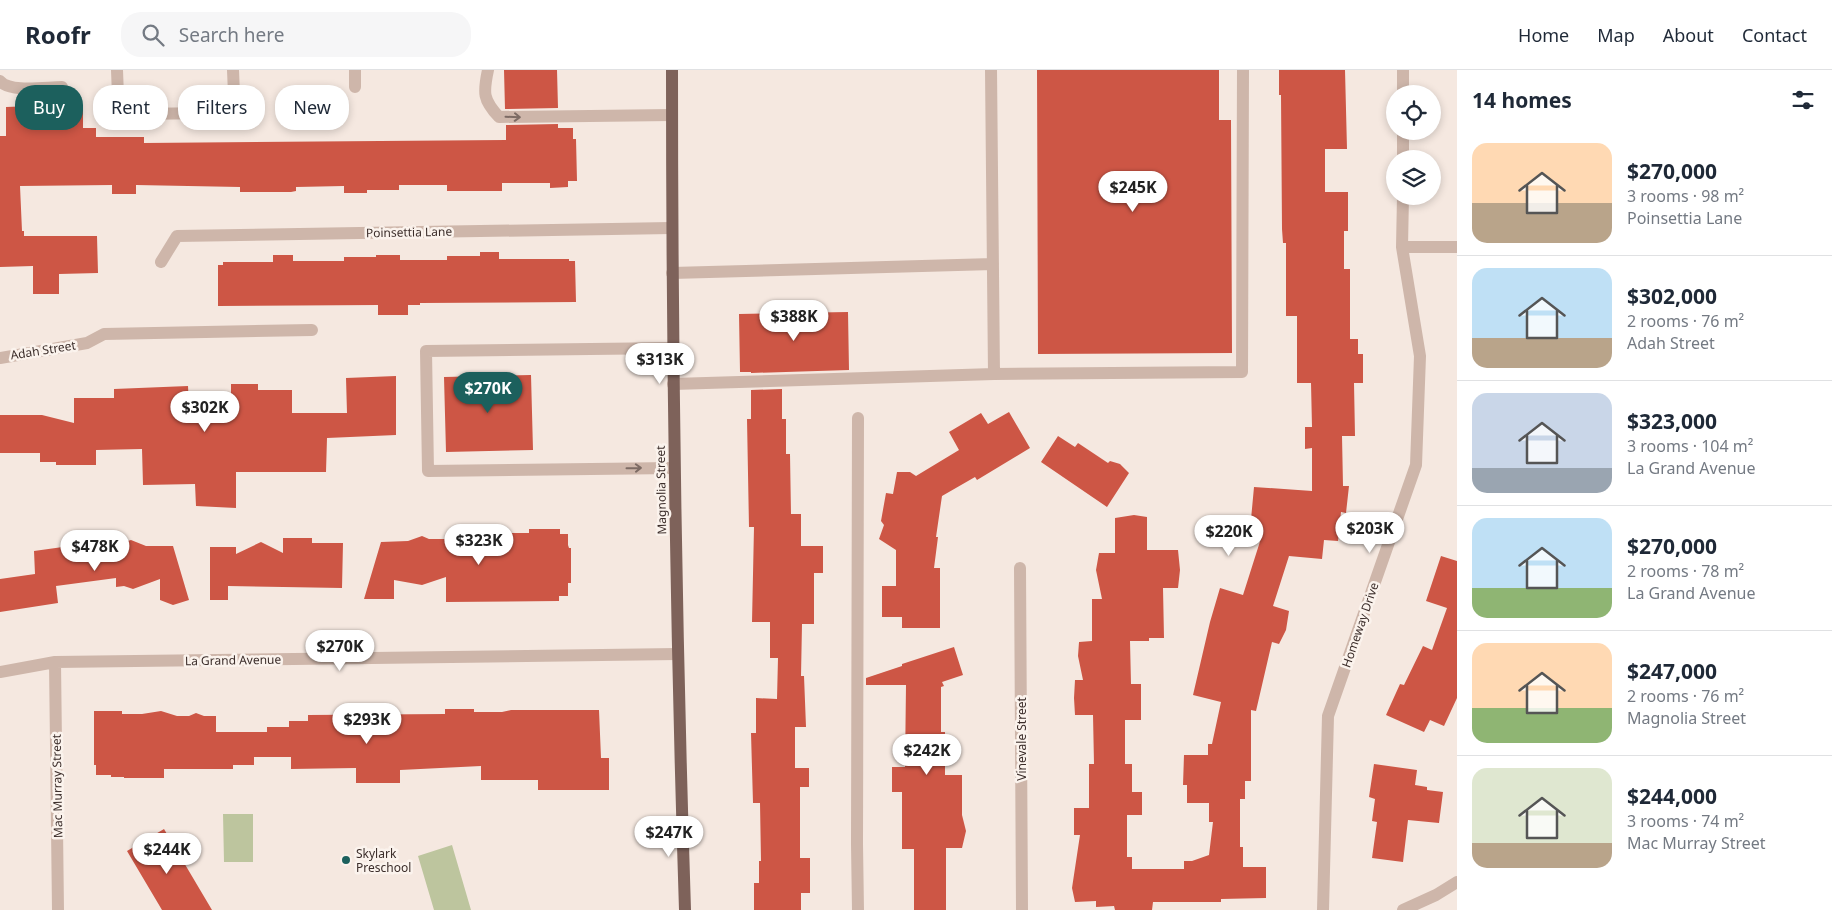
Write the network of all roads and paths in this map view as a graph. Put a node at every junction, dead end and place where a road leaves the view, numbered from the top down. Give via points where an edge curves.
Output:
1 (117, 70) edge
2 (233, 70) edge
3 (355, 70) edge
4 (488, 70) edge
5 (672, 70) edge
6 (991, 70) edge
7 (1243, 70) edge
8 (1403, 70) edge
9 (0, 81) edge
10 (1403, 85) edge
11 (355, 86) dead end
12 (15, 88) edge
13 (672, 115) junction
14 (1402, 205) edge
15 (671, 228) junction
16 (1402, 247) junction
17 (1457, 247) edge
18 (161, 262) dead end
19 (993, 264) junction
20 (672, 273) junction
21 (312, 330) dead end
22 (673, 348) junction
23 (0, 358) edge
24 (994, 374) junction
25 (673, 384) junction
26 (858, 418) dead end
27 (674, 468) junction
28 (1020, 568) dead end
29 (677, 654) junction
30 (55, 662) junction
31 (0, 672) edge
32 (1457, 882) edge
33 (58, 910) edge
34 (685, 910) edge
35 (858, 910) edge
36 (1022, 910) edge
37 (1323, 910) edge
38 (1403, 910) edge

1 - 2 street via 118,96 132,114 216,113 234,94
3 - 11 street
4 -> 13 street via 485,85 487,104 499,117
5 - 13 main road, Magnolia Street
6 - 19 street
7 - 24 street via 1242,372
8 - 10 street
9 - 12 street via 4,86
13 - 15 main road, Magnolia Street
14 - 16 street, Homeway Drive
15 - 18 street, Poinsettia Lane via 177,236
15 - 20 main road, Magnolia Street
16 - 17 street
16 - 37 street, Homeway Drive via 1420,356 1416,465 1328,716
19 - 20 street
19 - 24 street
20 - 22 main road, Magnolia Street
21 - 23 street, Adah Street via 104,334 87,343
22 - 25 main road, Magnolia Street
22 -> 27 street via 426,351 428,471
24 - 25 street
25 - 27 main road, Magnolia Street
26 - 35 street
27 - 29 main road, Magnolia Street
28 - 36 street, Vinevale Street
29 - 30 street, La Grand Avenue
29 - 34 main road, Magnolia Street
30 - 31 street, La Grand Avenue
30 - 33 street, Mac Murray Street
32 - 38 street

